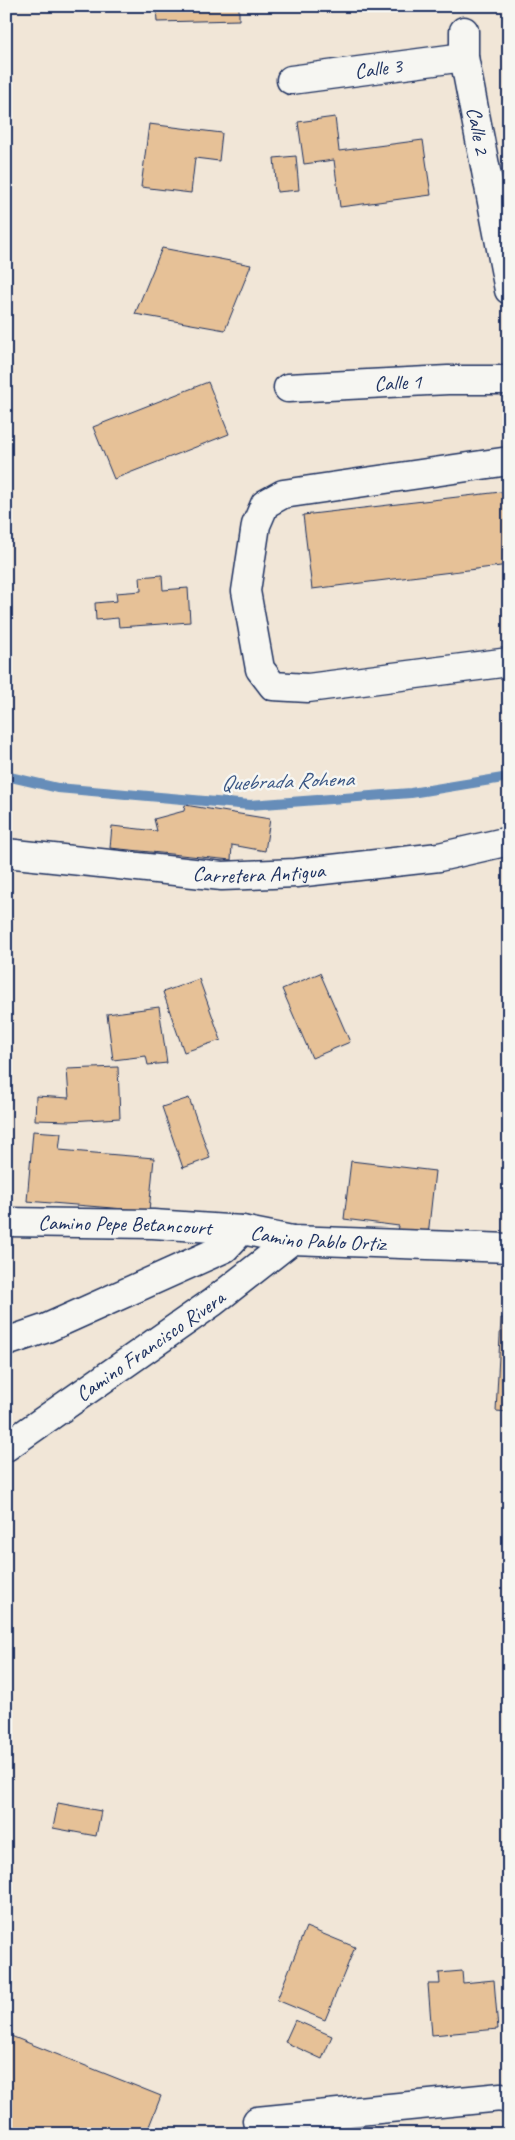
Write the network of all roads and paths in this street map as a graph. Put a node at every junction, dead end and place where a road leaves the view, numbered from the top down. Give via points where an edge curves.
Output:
1 (464, 44) joint
2 (291, 80) dead end
3 (509, 290) edge
4 (509, 380) edge
5 (288, 388) dead end
6 (509, 461) edge
7 (509, 662) edge
8 (509, 841) edge
9 (6, 853) edge
10 (6, 1222) edge
11 (242, 1230) junction
12 (292, 1240) junction
13 (509, 1248) edge
14 (6, 1342) edge
15 (6, 1447) edge
16 (509, 2100) edge
17 (257, 2121) dead end

1 - 2 street, Calle 3
1 - 3 street, Calle 2
4 - 5 street, Calle 1
6 - 7 street via 282,494 265,504 256,525 246,591 260,670 272,686 308,688
8 - 9 street, Carretera Antigua via 439,857 296,873 222,876
10 - 11 street, Camino Pepe Betancourt via 153,1224
11 - 12 street, Camino Pablo Ortiz
11 - 14 street, Camino Pablo Ortiz via 225,1248 47,1328
12 - 13 street, Camino Pablo Ortiz
12 - 15 street, Camino Francisco Rivera via 204,1308
16 - 17 street via 501,2097

